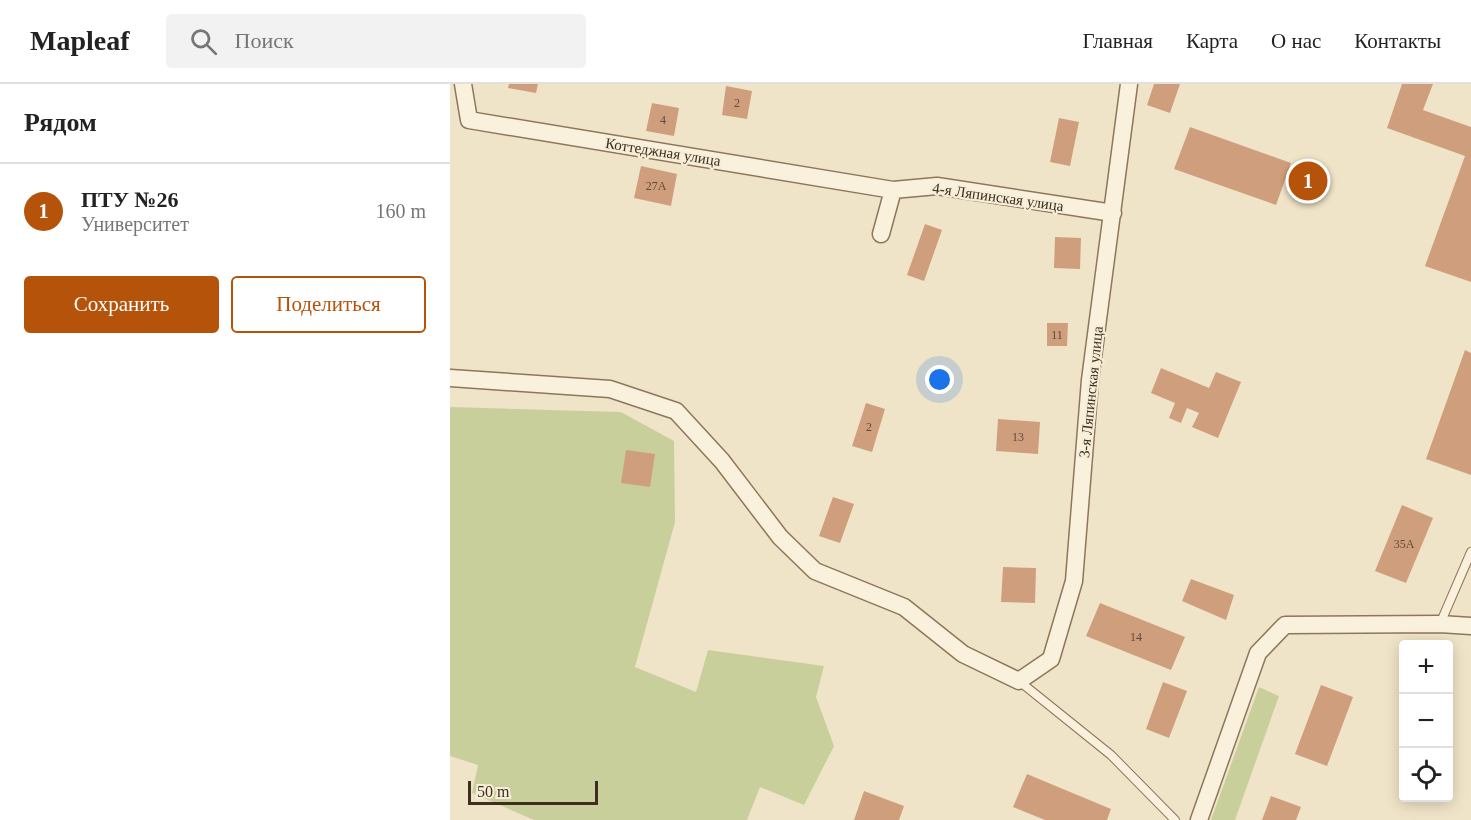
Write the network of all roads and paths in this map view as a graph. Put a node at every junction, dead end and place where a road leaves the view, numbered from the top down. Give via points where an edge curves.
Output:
1 (463, 84) edge
2 (1129, 84) edge
3 (893, 190) junction
4 (1113, 213) junction
5 (881, 234) dead end
6 (450, 378) edge
7 (1471, 552) edge
8 (1440, 624) junction
9 (1471, 626) edge
10 (1019, 681) junction
11 (1175, 820) edge
12 (1199, 820) edge

1 - 3 street, Коттеджная улица via 469,120
2 - 4 street, 3-я Ляпинская улица
3 - 4 street, 4-я Ляпинская улица via 937,186
3 - 5 street
4 - 10 street, 3-я Ляпинская улица via 1090,380 1074,581 1052,659
6 - 10 street via 610,389 676,411 722,461 780,537 815,571 904,607 963,654
7 - 8 lane
8 - 9 street
8 - 12 street via 1285,625 1258,653
10 - 11 lane via 1111,755

